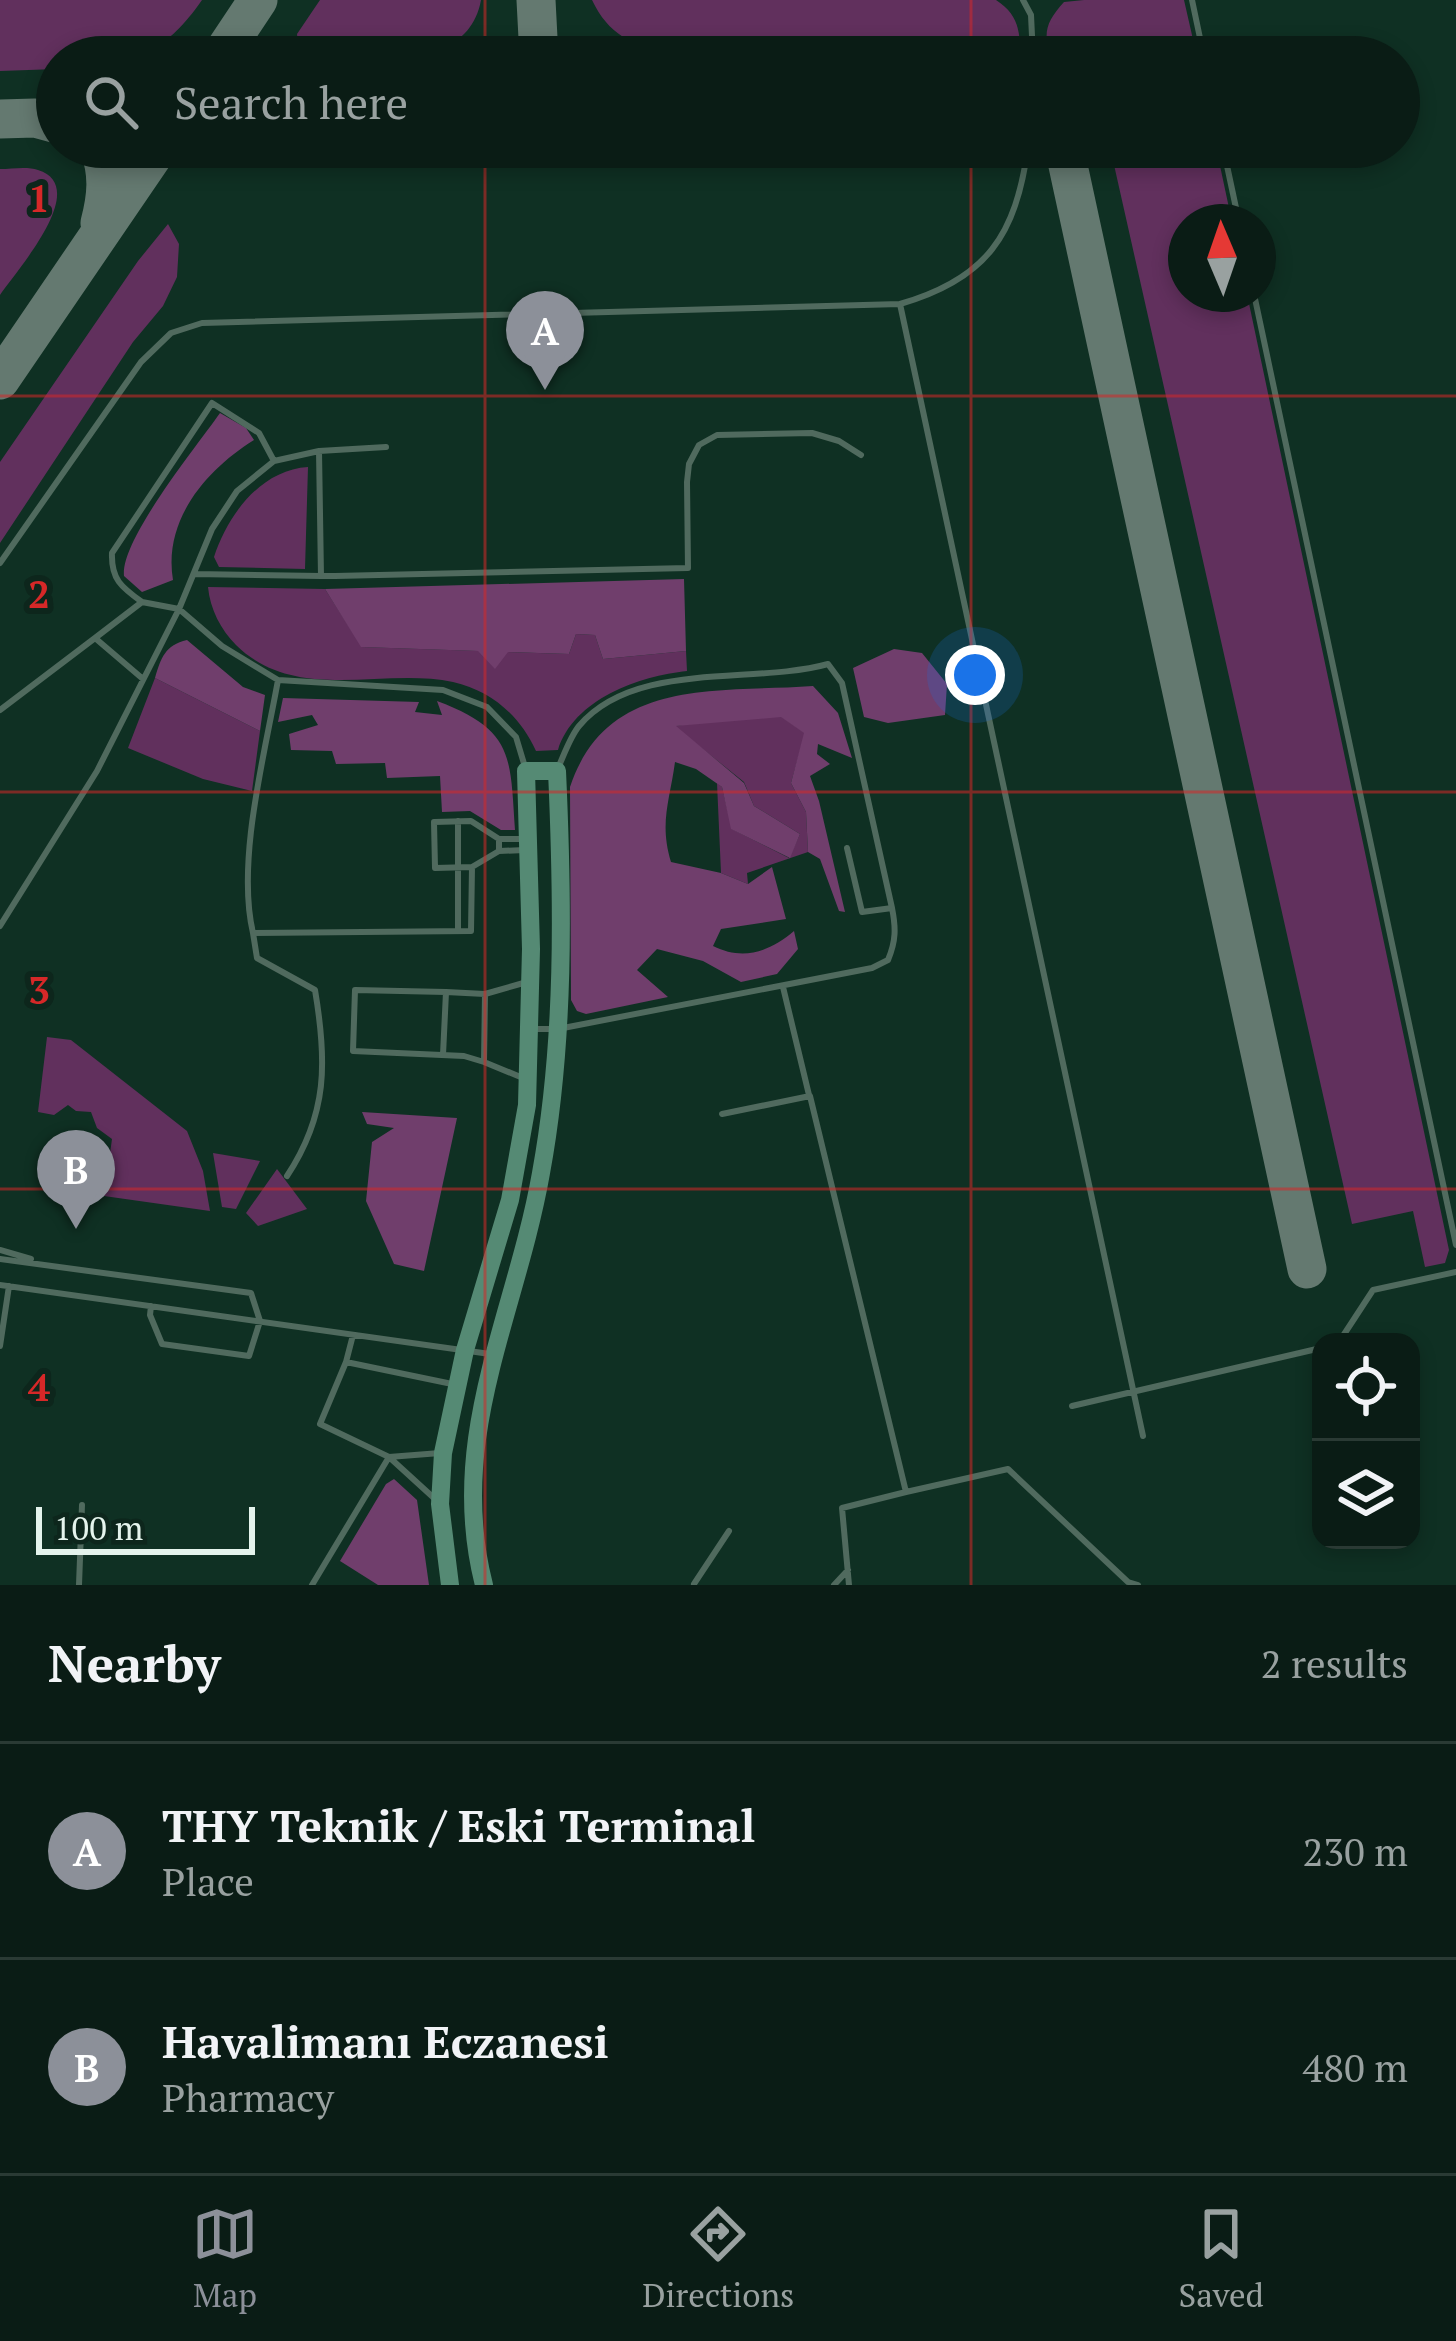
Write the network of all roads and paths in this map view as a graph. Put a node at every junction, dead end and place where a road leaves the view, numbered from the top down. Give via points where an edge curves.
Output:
1 (1023, 0) edge
2 (1192, 0) edge
3 (1032, 36) edge
4 (1200, 36) edge
5 (1025, 168) edge
6 (1227, 168) edge
7 (1235, 204) edge
8 (900, 304) junction
9 (1258, 312) edge
10 (386, 447) dead end
11 (319, 451) junction
12 (861, 455) dead end
13 (274, 461) junction
14 (0, 563) edge
15 (194, 574) junction
16 (321, 576) junction
17 (142, 602) junction
18 (178, 609) junction
19 (95, 638) junction
20 (143, 680) junction
21 (278, 680) junction
22 (0, 710) edge
23 (526, 771) junction
24 (557, 771) junction
25 (458, 821) junction
26 (499, 839) junction
27 (528, 844) junction
28 (847, 848) dead end
29 (499, 851) junction
30 (472, 867) junction
31 (458, 868) junction
32 (892, 908) junction
33 (0, 926) edge
34 (458, 931) junction
35 (253, 933) junction
36 (531, 981) junction
37 (783, 988) junction
38 (446, 992) junction
39 (485, 994) junction
40 (531, 1029) junction
41 (558, 1029) junction
42 (443, 1055) junction
43 (484, 1062) junction
44 (528, 1080) junction
45 (810, 1096) junction
46 (722, 1114) dead end
47 (287, 1175) dead end
48 (1456, 1245) edge
49 (0, 1255) edge
50 (1456, 1272) edge
51 (4, 1285) edge
52 (152, 1306) junction
53 (260, 1321) junction
54 (1345, 1333) edge
55 (353, 1335) junction
56 (0, 1346) edge
57 (465, 1350) junction
58 (1312, 1350) edge
59 (495, 1355) junction
60 (346, 1362) junction
61 (458, 1385) junction
62 (1133, 1392) junction
63 (1072, 1406) dead end
64 (1143, 1436) dead end
65 (443, 1453) junction
66 (389, 1457) junction
67 (906, 1492) junction
68 (440, 1504) junction
69 (82, 1505) dead end
70 (729, 1531) dead end
71 (848, 1570) junction
72 (79, 1585) edge
73 (312, 1585) edge
74 (450, 1585) edge
75 (484, 1585) edge
76 (694, 1585) edge
77 (834, 1585) edge
78 (849, 1585) edge
79 (1138, 1585) edge

1 - 3 lane
2 - 4 lane
5 - 8 lane via 1004,234 979,265 960,282
6 - 7 lane
8 - 14 lane via 202,323 171,333 141,362
8 - 62 lane
9 - 48 lane
10 - 11 lane
11 - 13 lane
11 - 16 lane
12 - 16 lane via 812,433 717,436 699,445 687,482 688,568
13 - 15 lane via 237,491
13 - 17 lane via 259,433 212,404 112,553 120,586
15 - 16 lane
15 - 18 lane
17 - 18 lane
17 - 19 lane
18 - 20 lane
18 - 21 lane
19 - 20 lane
19 - 22 lane
20 - 33 lane
21 - 23 lane via 443,690 488,707 516,737
21 - 35 lane via 256,798 247,907
23 - 24 street
23 - 27 street
24 - 32 lane via 578,727 657,681 828,664 842,683
24 - 41 street
25 - 26 lane
25 - 31 lane
25 - 31 lane via 434,822 435,868
26 - 27 lane
26 - 29 lane
27 - 29 lane
27 - 36 street
28 - 32 lane via 862,913
29 - 30 lane
30 - 31 lane
30 - 34 lane via 471,931
31 - 34 lane
32 - 37 lane via 888,960
34 - 35 lane
35 - 47 lane via 257,958 315,990 319,1014 320,1106
36 - 39 lane
36 - 40 street
37 - 41 lane
37 - 45 lane
38 - 39 lane
38 - 42 lane
38 - 42 lane via 355,990 352,1051
39 - 43 lane
40 - 41 lane
40 - 44 street
41 - 59 street via 541,1179
42 - 43 lane
43 - 44 lane
44 - 57 street via 510,1200
45 - 46 lane
45 - 67 lane
49 - 53 lane via 250,1293
50 - 54 lane via 1373,1290
51 - 52 lane
51 - 56 lane
52 - 53 lane
52 - 53 lane via 162,1344 249,1356
53 - 55 lane
55 - 57 lane
55 - 60 lane
57 - 59 lane
57 - 61 street
58 - 62 lane
59 - 75 street via 476,1430 470,1502
60 - 61 lane
60 - 66 lane via 320,1424
61 - 65 street
62 - 63 lane
62 - 64 lane
65 - 66 lane
65 - 68 street
66 - 68 lane
66 - 73 lane
67 - 71 lane via 842,1508
67 - 79 lane via 1008,1469
68 - 74 street
69 - 72 lane
70 - 76 lane
71 - 77 lane
71 - 78 lane

